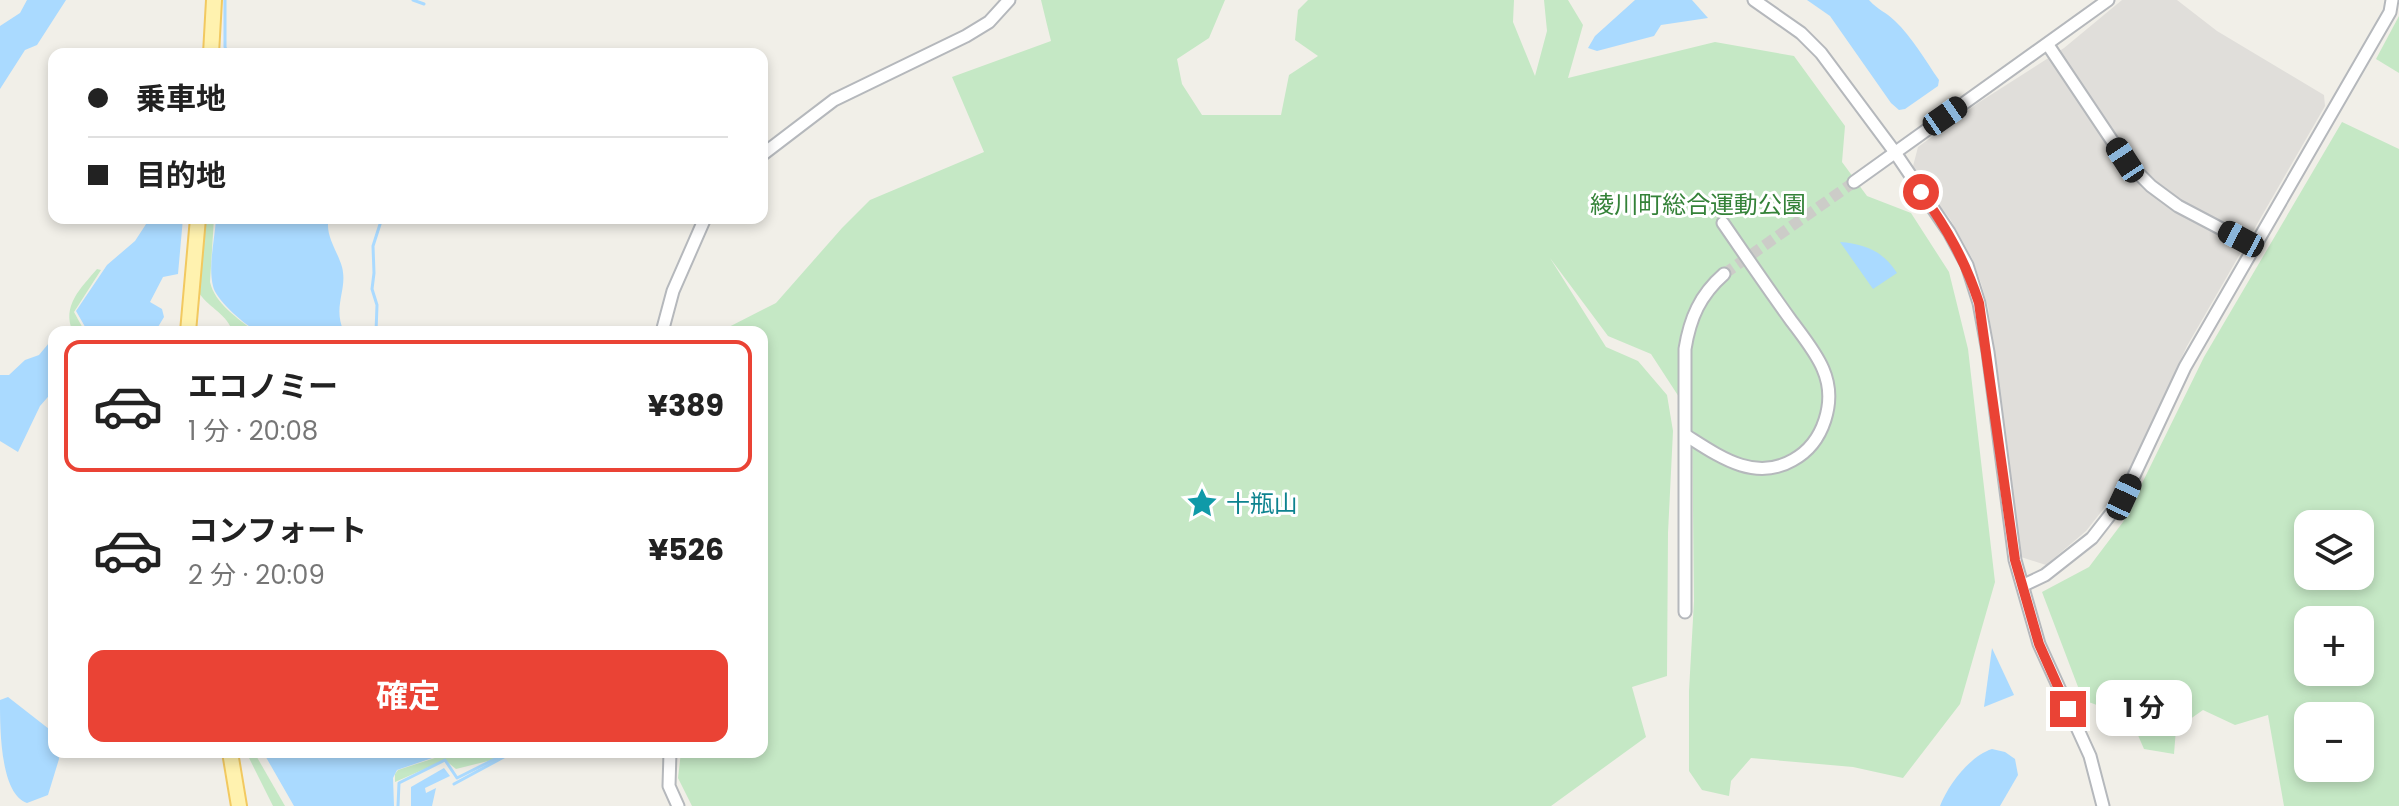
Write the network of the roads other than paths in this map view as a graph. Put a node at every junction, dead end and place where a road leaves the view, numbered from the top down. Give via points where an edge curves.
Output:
1 (214, 0) edge
2 (1009, 0) edge
3 (1754, 0) edge
4 (2108, 0) edge
5 (2392, 0) edge
6 (2048, 45) junction
7 (211, 48) edge
8 (768, 150) edge
9 (1894, 151) junction
10 (1854, 182) tunnel mouth
11 (1723, 223) dead end
12 (197, 224) edge
13 (702, 224) edge
14 (2254, 246) junction
15 (1724, 274) tunnel mouth
16 (189, 326) edge
17 (664, 326) edge
18 (1687, 436) junction
19 (2024, 585) junction
20 (1685, 612) dead end
21 (231, 758) edge
22 (670, 758) edge
23 (239, 806) edge
24 (678, 806) edge
25 (2103, 806) edge

1 - 7 main road
2 - 8 street via 989,22 834,100
3 - 9 street via 1821,53
4 - 6 street
5 - 14 street via 2390,12
6 - 9 street
6 - 14 street via 2125,160 2151,186
9 - 10 street
9 - 19 street via 1949,232 1979,303 2010,532
11 - 18 street via 1823,369 1830,407 1810,446 1783,466 1736,466
12 - 16 main road
13 - 17 street
14 - 19 street via 2185,367 2124,497 2092,538
15 - 18 street via 1708,288 1690,320 1685,349
18 - 20 street
19 - 25 street via 2039,644 2090,756
21 - 23 main road
22 - 24 street via 669,786

